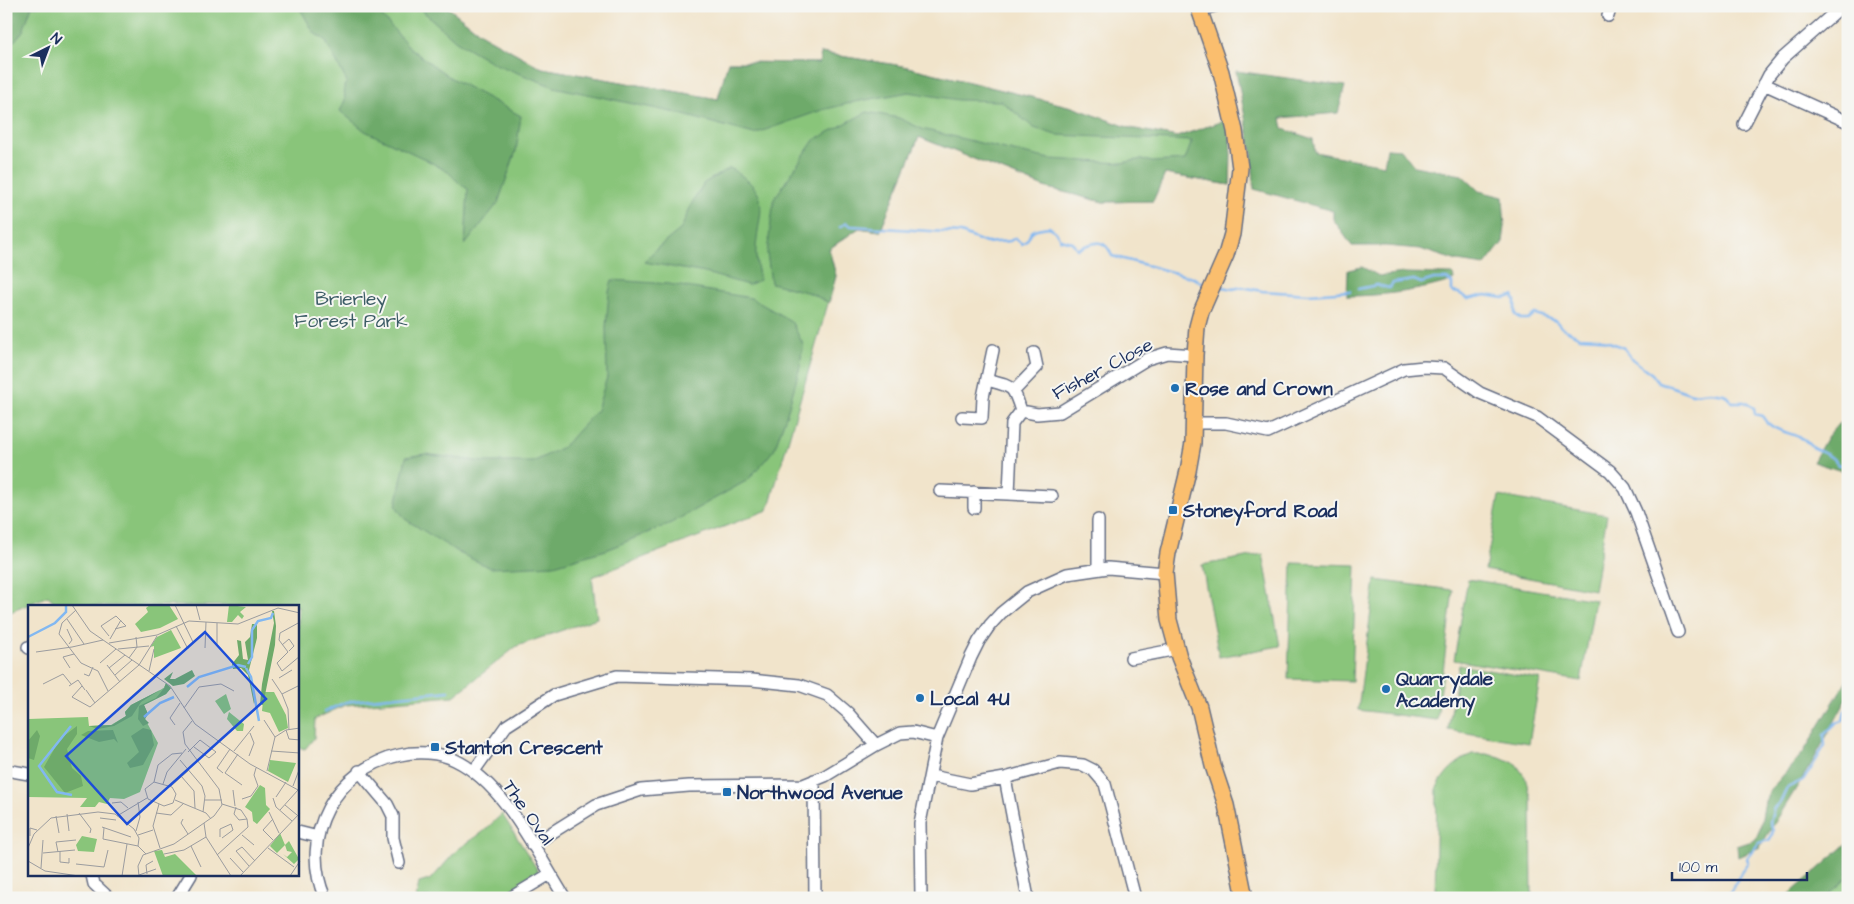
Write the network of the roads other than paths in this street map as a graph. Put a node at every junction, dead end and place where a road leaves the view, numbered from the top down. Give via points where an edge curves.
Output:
1 (1215, 6) edge
2 (1842, 6) edge
3 (1199, 8) edge
4 (1764, 84) junction
5 (1848, 122) edge
6 (1744, 124) dead end
7 (993, 350) dead end
8 (1034, 353) dead end
9 (1195, 355) junction
10 (987, 380) junction
11 (1014, 391) junction
12 (1021, 411) junction
13 (962, 417) dead end
14 (1194, 424) junction
15 (940, 491) dead end
16 (974, 492) junction
17 (1009, 494) junction
18 (1052, 496) dead end
19 (974, 508) dead end
20 (1098, 520) dead end
21 (1098, 569) junction
22 (1165, 573) junction
23 (1678, 632) dead end
24 (1177, 649) junction
25 (1130, 658) dead end
26 (937, 738) junction
27 (876, 745) junction
28 (6, 770) edge
29 (360, 771) junction
30 (474, 771) junction
31 (28, 774) edge
32 (931, 776) junction
33 (1005, 778) junction
34 (814, 780) junction
35 (299, 832) edge
36 (318, 837) junction
37 (532, 845) junction
38 (399, 864) dead end
39 (550, 874) junction
40 (92, 876) edge
41 (190, 876) edge
42 (180, 897) edge
43 (108, 898) edge
44 (325, 898) edge
45 (510, 898) edge
46 (565, 898) edge
47 (815, 898) edge
48 (921, 898) edge
49 (1028, 898) edge
50 (1134, 898) edge
51 (1245, 898) edge

1 - 3 street
2 - 4 street via 1783,58
3 - 9 main road via 1221,72 1240,168 1232,234 1198,327
4 - 5 street
4 - 6 street
7 - 10 street
8 - 11 street via 1037,367
9 - 12 street, Fisher Close via 1167,353 1147,359 1060,412 1037,414
9 - 14 main road
10 - 11 street via 1009,386
10 - 13 street via 982,418
11 - 12 street
12 - 17 street via 1012,424
14 - 22 main road via 1188,472
14 - 23 street via 1226,423 1268,432 1404,369 1444,368 1480,393 1537,417 1610,471 1625,488 1636,512
15 - 16 street
16 - 17 street
16 - 19 street
17 - 18 street
20 - 21 street
21 - 22 street
21 - 26 street via 1051,580 1027,592 1002,613 979,641
22 - 24 main road via 1168,620
24 - 25 street
24 - 51 main road via 1199,707 1226,805
26 - 27 street via 913,732 900,733
26 - 32 street
27 - 30 street via 827,695 799,685 752,680 617,676 554,695 506,726
27 - 34 street
28 - 31 street
29 - 30 street, The Oval via 391,756 425,752 454,759
29 - 36 street, The Oval via 330,804
29 - 38 street via 393,816 393,838
30 - 37 street, The Oval via 504,801
32 - 33 street via 970,784
32 - 48 street via 920,823
33 - 49 street
33 - 50 street via 1060,763 1082,765 1093,770 1105,784
34 - 37 street via 789,785 641,790 596,805
34 - 47 street
35 - 36 street
36 - 44 street, The Oval via 317,871
37 - 39 street, The Oval
39 - 45 street
39 - 46 street, The Oval
40 - 43 street via 94,884
41 - 42 street

